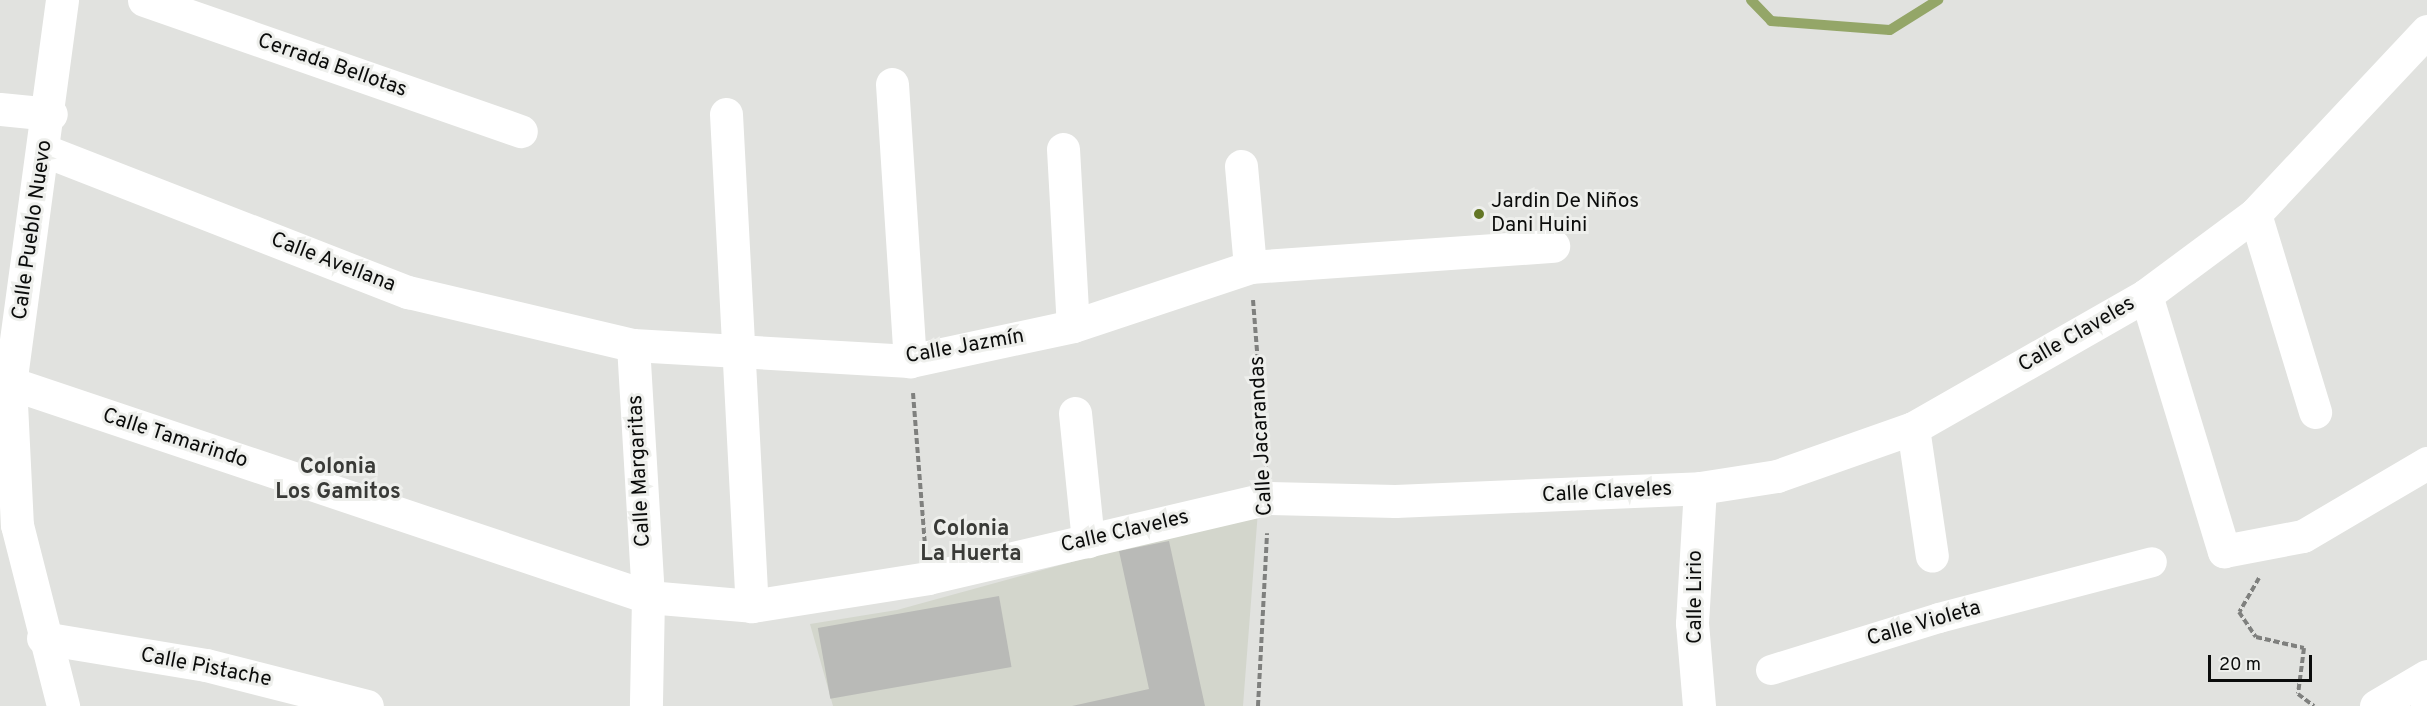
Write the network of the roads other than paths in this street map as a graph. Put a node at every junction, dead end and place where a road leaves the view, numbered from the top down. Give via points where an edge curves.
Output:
1 (62, 0) edge
2 (144, 0) edge
3 (2427, 30) edge
4 (892, 84) dead end
5 (0, 109) edge
6 (51, 114) junction
7 (726, 114) dead end
8 (521, 131) dead end
9 (1063, 149) dead end
10 (43, 150) junction
11 (1241, 166) dead end
12 (2254, 214) junction
13 (1553, 246) dead end
14 (1250, 267) junction
15 (2146, 295) junction
16 (1073, 326) junction
17 (633, 345) junction
18 (738, 351) junction
19 (910, 361) junction
20 (10, 384) junction
21 (2315, 412) dead end
22 (1075, 413) dead end
23 (1913, 428) junction
24 (2427, 463) edge
25 (1700, 488) junction
26 (1088, 541) junction
27 (1932, 556) dead end
28 (2152, 562) dead end
29 (648, 597) junction
30 (752, 606) junction
31 (43, 638) junction
32 (1771, 670) dead end
33 (2427, 676) edge
34 (63, 706) edge
35 (367, 706) edge
36 (646, 706) edge
37 (1699, 706) edge
38 (2376, 706) edge

1 - 6 street, Calle Pueblo Nuevo
2 - 8 street, Cerrada Bellotas
3 - 12 street, Calle Claveles
4 - 19 street
5 - 6 street
6 - 10 street, Calle Pueblo Nuevo
7 - 18 street
9 - 16 street
10 - 17 street, Calle Avellana via 408,292
10 - 20 street, Calle Pueblo Nuevo
11 - 14 street
12 - 15 street, Calle Claveles
12 - 21 street
13 - 14 street, Calle Jazmín
14 - 16 street, Calle Jazmín
15 - 23 street, Calle Claveles
15 - 24 street via 2224,551 2303,536
16 - 19 street, Calle Jazmín
17 - 18 street, Calle Jazmín
17 - 29 street, Calle Margaritas
18 - 19 street, Calle Jazmín
18 - 30 street
20 - 29 street, Calle Tamarindo
20 - 31 street, Calle Pueblo Nuevo via 17,525
22 - 26 street
23 - 25 street, Calle Claveles via 1777,476
23 - 27 street
25 - 26 street, Calle Claveles via 1395,501 1269,498
25 - 37 street, Calle Lirio via 1692,623
26 - 30 street, Calle Claveles via 928,578
28 - 32 street, Calle Violeta via 1939,618
29 - 30 street, Calle Claveles
29 - 36 street, Calle Margaritas
31 - 34 street, Calle Pueblo Nuevo
31 - 35 street, Calle Pistache via 206,665
33 - 38 street

